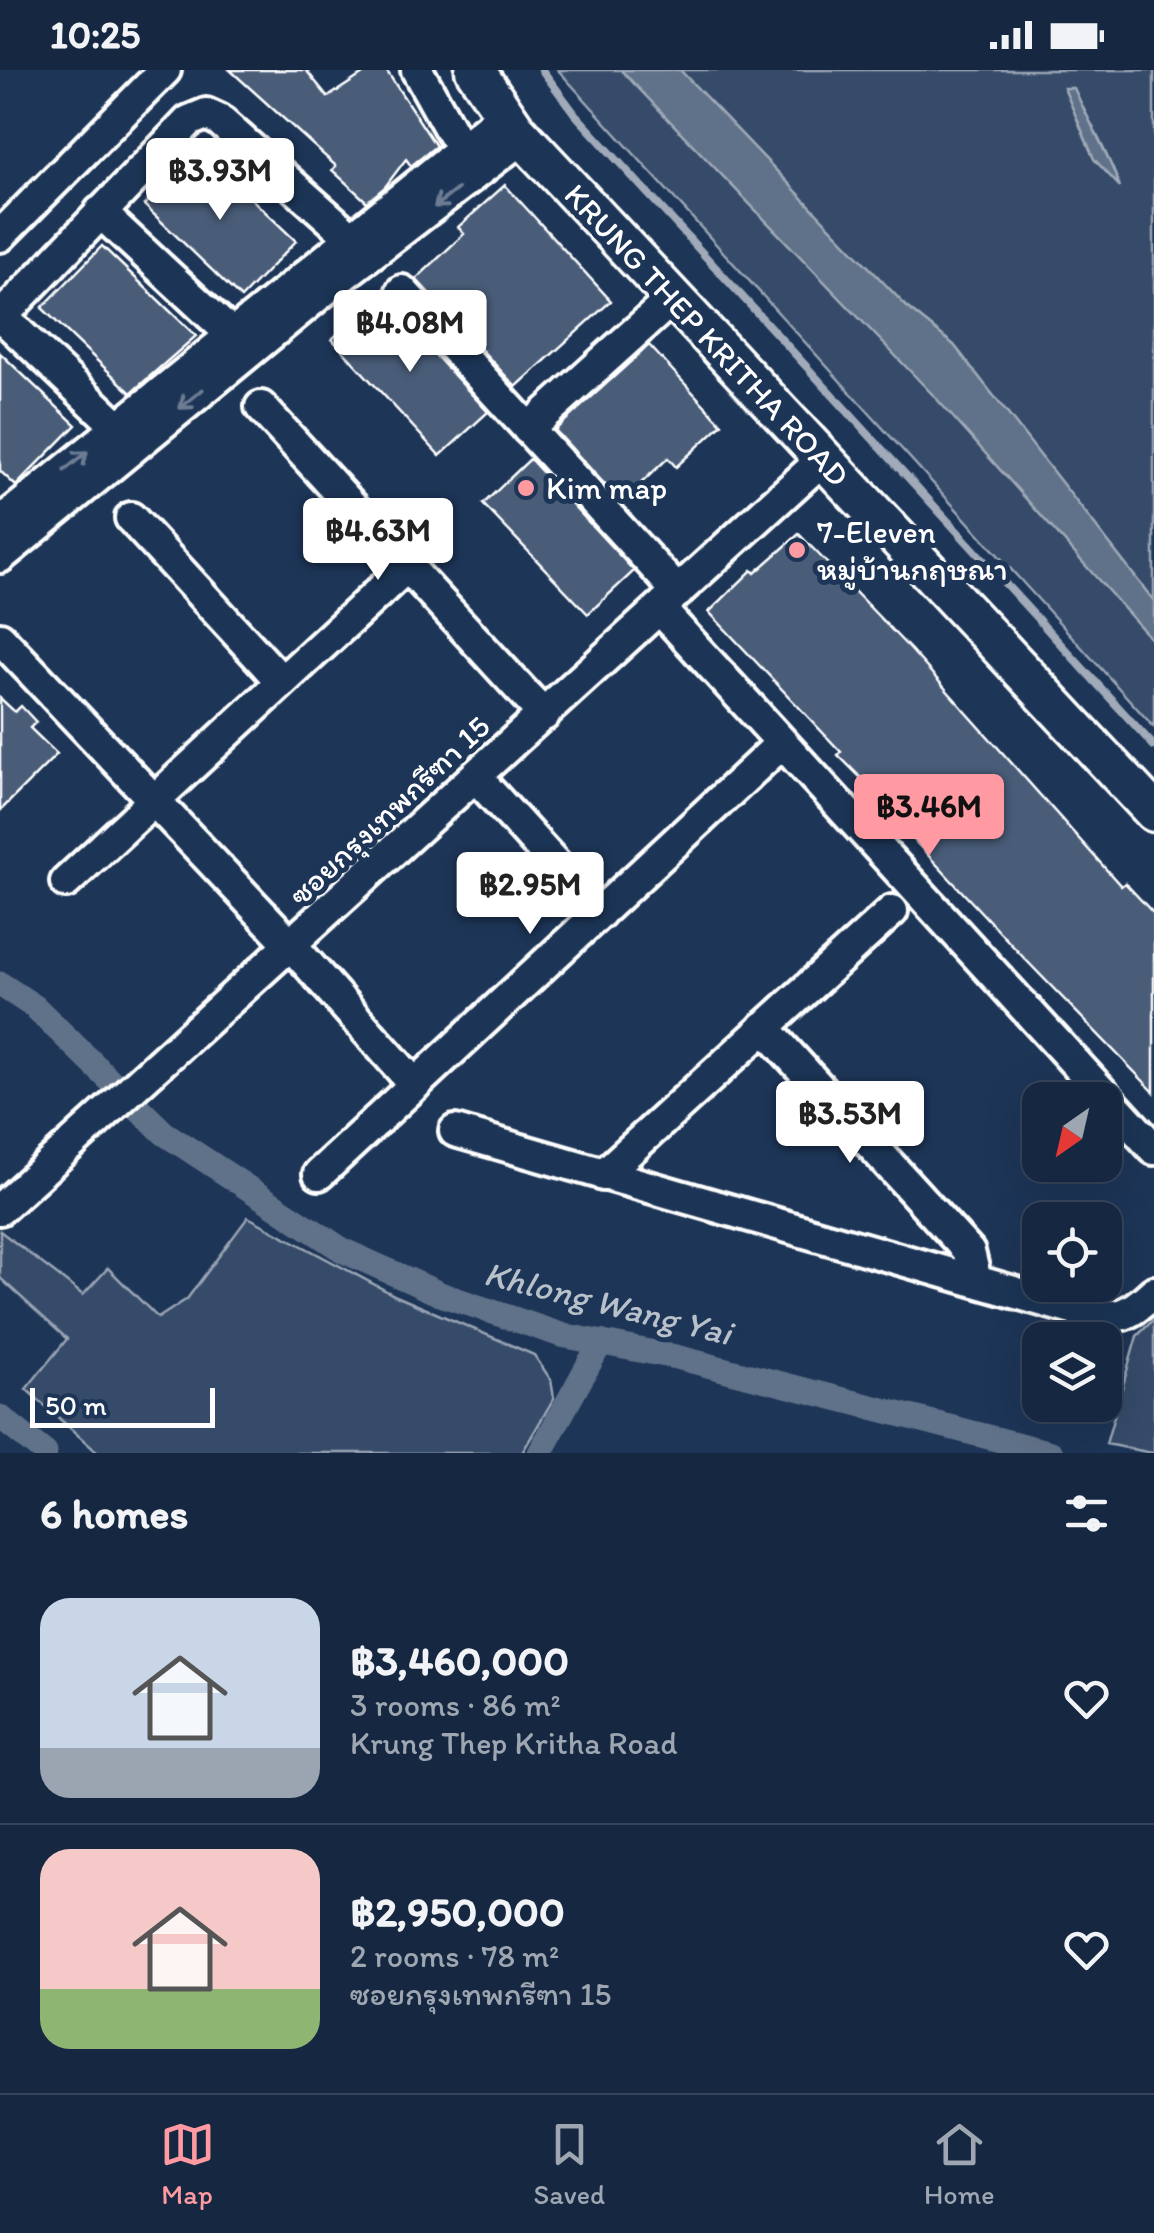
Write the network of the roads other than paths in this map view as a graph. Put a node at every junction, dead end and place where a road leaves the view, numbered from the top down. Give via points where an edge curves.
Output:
1 (165, 70) edge
2 (417, 70) edge
3 (475, 70) edge
4 (513, 126) junction
5 (452, 133) dead end
6 (100, 212) junction
7 (343, 230) dead end
8 (0, 236) edge
9 (402, 291) dead end
10 (673, 298) junction
11 (1, 318) edge
12 (228, 331) dead end
13 (260, 407) dead end
14 (528, 429) junction
15 (123, 432) junction
16 (823, 459) junction
17 (131, 518) dead end
18 (0, 523) edge
19 (0, 558) edge
20 (405, 568) junction
21 (669, 600) junction
22 (0, 638) edge
23 (282, 682) junction
24 (544, 715) junction
25 (782, 742) junction
26 (476, 777) junction
27 (155, 802) junction
28 (1154, 812) edge
29 (66, 882) dead end
30 (892, 911) dead end
31 (600, 913) junction
32 (292, 946) junction
33 (764, 1027) junction
34 (415, 1085) junction
35 (455, 1131) dead end
36 (1154, 1149) edge
37 (320, 1174) dead end
38 (603, 1174) junction
39 (0, 1209) edge
40 (976, 1282) junction
41 (1154, 1292) edge

1 - 8 street
2 - 5 street
3 - 4 main road, KRUNG THEP KRITHA ROAD
4 - 10 main road, KRUNG THEP KRITHA ROAD
4 - 15 street via 333,283
6 - 7 street via 190,121 206,114
6 - 11 street
6 - 12 street
9 - 14 street
10 - 14 street
10 - 16 main road, KRUNG THEP KRITHA ROAD
11 - 15 street
13 - 20 street
14 - 21 street
18 -> 15 street
15 - 19 street
16 - 21 street, ซอยกรุงเทพกรีฑา 15
16 - 28 main road, KRUNG THEP KRITHA ROAD
17 - 23 street
20 - 23 street
20 - 24 street
21 - 24 street, ซอยกรุงเทพกรีฑา 15
21 - 25 street
22 - 27 street
23 - 27 street
24 - 26 street, ซอยกรุงเทพกรีฑา 15
25 - 31 street
25 - 36 street
26 - 31 street
26 - 32 street, ซอยกรุงเทพกรีฑา 15
27 - 29 street
27 - 32 street
30 - 33 street
31 - 34 street
32 - 34 street
32 - 39 street, ซอยกรุงเทพกรีฑา 15
33 - 38 street
33 - 40 street via 969,1252
34 - 37 street
35 - 38 street
38 - 40 street
40 - 41 street via 1114,1318

